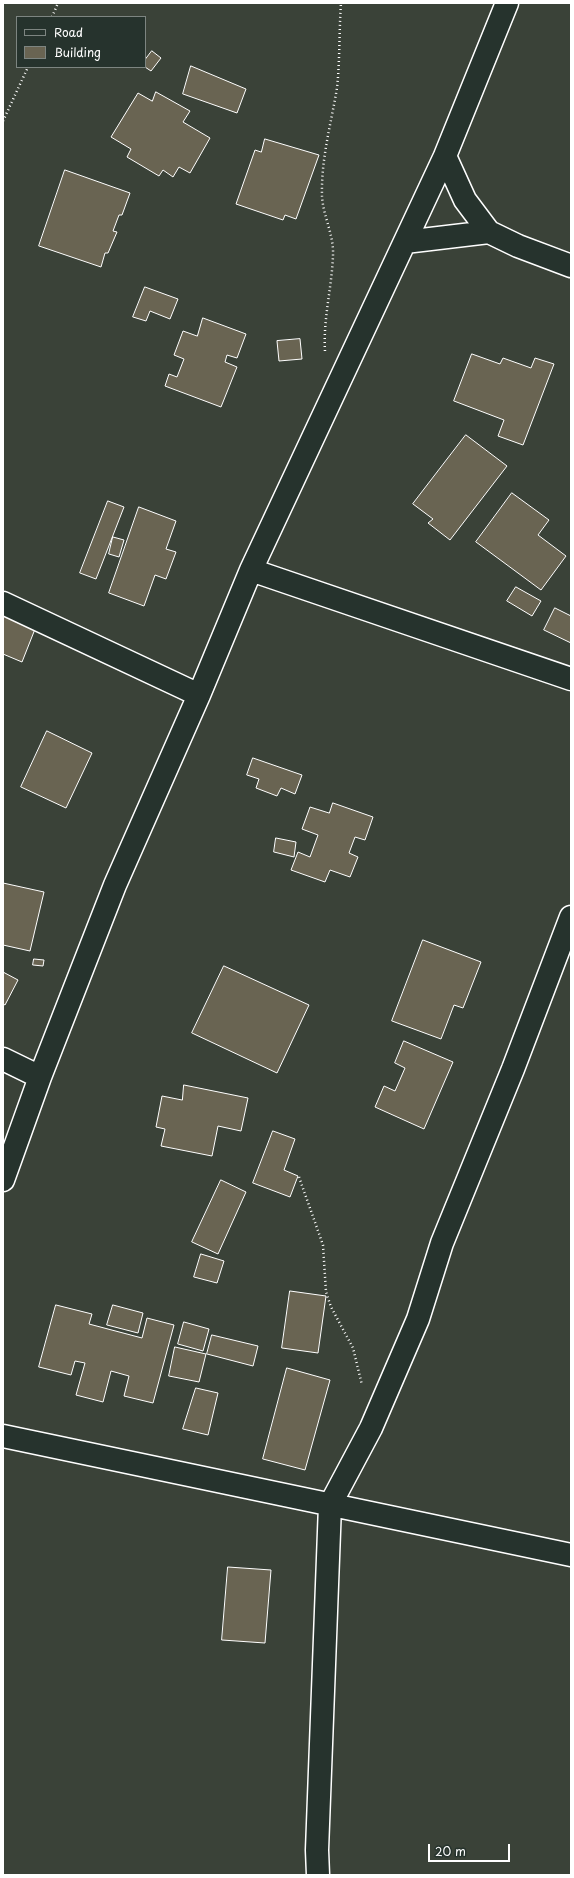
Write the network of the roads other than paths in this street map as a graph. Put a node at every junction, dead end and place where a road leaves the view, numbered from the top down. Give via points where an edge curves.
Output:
1 (508, 3) edge
2 (445, 156) junction
3 (489, 232) junction
4 (405, 242) junction
5 (571, 266) edge
6 (252, 570) junction
7 (3, 603) edge
8 (571, 679) edge
9 (199, 695) junction
10 (571, 917) edge
11 (3, 1059) edge
12 (40, 1077) junction
13 (3, 1180) edge
14 (3, 1436) edge
15 (330, 1505) junction
16 (571, 1555) edge
17 (318, 1875) edge

1 - 2 street
2 - 3 street via 465,200
2 - 4 street
3 - 4 street
3 - 5 street
4 - 6 street
6 - 8 street
6 - 9 street
7 - 9 street
9 - 12 street via 115,885
10 - 15 street via 442,1243 418,1319 371,1428
11 - 12 street
12 - 13 street
14 - 15 street
15 - 16 street
15 - 17 street

